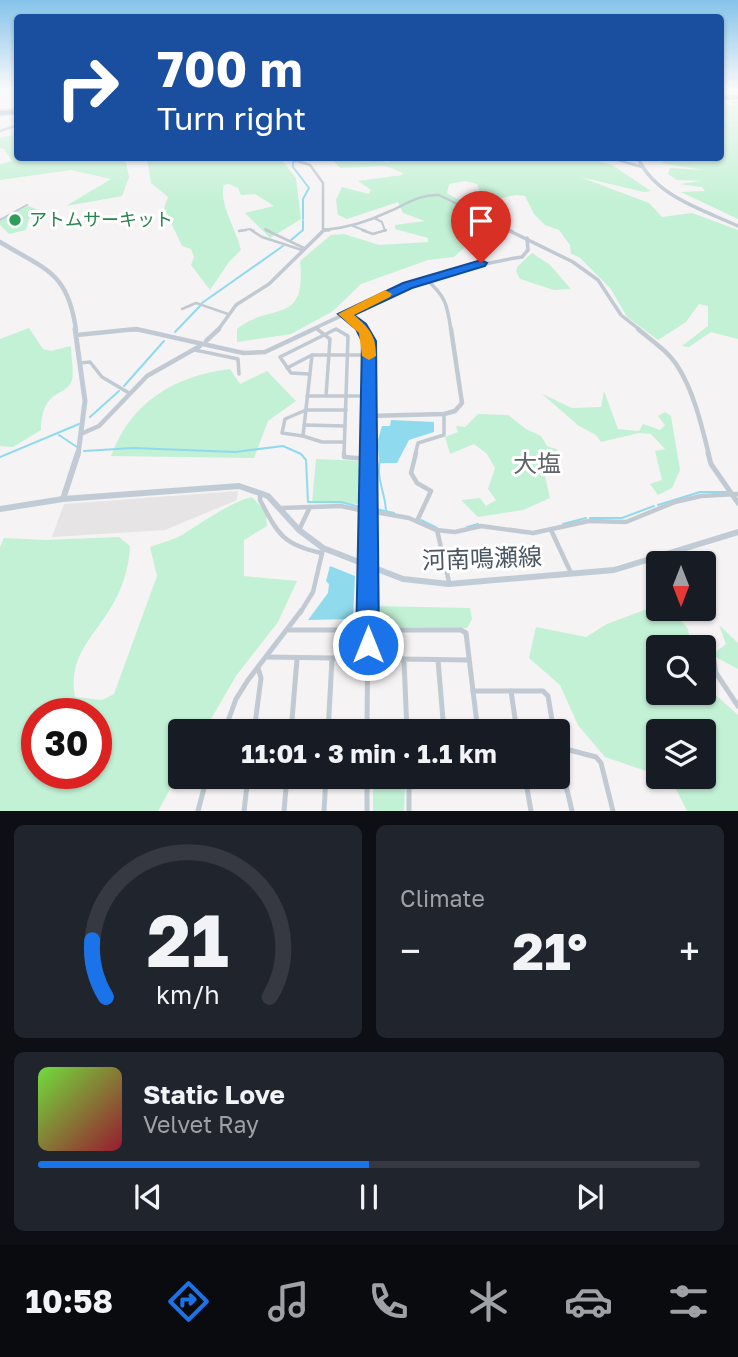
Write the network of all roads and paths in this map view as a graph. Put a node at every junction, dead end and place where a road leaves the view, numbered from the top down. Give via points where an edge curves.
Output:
1 (297, 161) edge
2 (621, 161) edge
3 (639, 161) edge
4 (642, 167) junction
5 (27, 205) dead end
6 (374, 218) junction
7 (0, 220) edge
8 (353, 226) junction
9 (738, 226) edge
10 (265, 229) dead end
11 (324, 230) junction
12 (239, 231) dead end
13 (527, 238) junction
14 (284, 240) junction
15 (0, 242) edge
16 (303, 249) junction
17 (426, 279) junction
18 (182, 309) dead end
19 (228, 314) junction
20 (345, 314) junction
21 (316, 328) junction
22 (325, 334) junction
23 (76, 335) junction
24 (206, 341) dead end
25 (197, 348) joint
26 (329, 354) junction
27 (312, 355) junction
28 (349, 355) junction
29 (369, 355) junction
30 (80, 363) junction
31 (286, 368) junction
32 (239, 374) dead end
33 (309, 374) junction
34 (129, 393) junction
35 (307, 396) junction
36 (326, 396) junction
37 (346, 396) junction
38 (369, 396) junction
39 (306, 410) junction
40 (346, 410) junction
41 (444, 414) junction
42 (368, 416) junction
43 (304, 425) junction
44 (345, 426) junction
45 (83, 433) junction
46 (303, 436) junction
47 (344, 442) junction
48 (368, 459) junction
49 (260, 491) junction
50 (738, 494) edge
51 (731, 495) junction
52 (63, 499) junction
53 (738, 503) edge
54 (310, 507) junction
55 (281, 508) junction
56 (0, 509) edge
57 (360, 510) dead end
58 (375, 512) dead end
59 (417, 521) junction
60 (299, 530) junction
61 (437, 530) junction
62 (551, 530) junction
63 (738, 532) edge
64 (322, 551) junction
65 (368, 566) junction
66 (572, 575) junction
67 (449, 584) junction
68 (289, 630) junction
69 (368, 630) junction
70 (267, 657) junction
71 (298, 659) junction
72 (332, 659) junction
73 (367, 659) junction
74 (404, 660) junction
75 (438, 660) junction
76 (469, 660) junction
77 (258, 668) junction
78 (716, 673) edge
79 (473, 691) junction
80 (511, 691) junction
81 (738, 706) edge
82 (229, 719) edge
83 (256, 719) edge
84 (292, 719) edge
85 (329, 719) edge
86 (367, 719) edge
87 (406, 719) edge
88 (443, 719) edge
89 (476, 719) edge
90 (515, 719) edge
91 (552, 719) edge
92 (570, 752) edge
93 (204, 789) edge
94 (247, 789) edge
95 (286, 789) edge
96 (325, 789) edge
97 (367, 789) edge
98 (409, 789) edge
99 (527, 789) edge
100 (567, 789) edge
101 (198, 811) edge
102 (244, 811) edge
103 (284, 811) edge
104 (324, 811) edge
105 (367, 811) edge
106 (409, 811) edge
107 (531, 811) edge
108 (572, 811) edge
109 (612, 811) edge

1 - 11 street via 312,166 323,183
2 - 4 street
3 - 4 main road
4 - 9 main road via 676,199
5 - 7 street
6 - 8 street
6 - 8 street via 387,231 373,234
6 - 13 street via 413,197 439,195
8 - 11 street
10 - 14 street
11 - 16 street
12 - 14 street via 250,229 262,237
13 - 17 street via 528,250 522,257
13 - 51 street via 593,275 626,321 674,361 700,420 711,464
14 - 16 street
15 - 23 main road via 62,283 70,297
16 - 19 street via 269,284
17 - 20 street
17 - 41 street via 446,299 463,398 460,407
18 - 19 street via 196,303
19 - 24 street
20 - 21 street
20 - 29 street via 365,331
21 - 22 street
21 - 23 street via 251,354 145,330
22 - 26 street via 330,339
22 - 28 street via 339,329 348,336
22 - 31 street via 280,357
23 - 30 main road
25 - 32 street via 238,359
25 - 34 street via 153,371
26 - 27 street
26 - 28 street
26 - 36 street
27 - 31 street
27 - 33 street
28 - 29 street
28 - 37 street
29 - 38 street
30 - 34 street via 90,362 102,377
30 - 45 main road
31 - 33 street via 293,374
33 - 35 street
34 - 45 street via 99,426
35 - 36 street
35 - 39 street
36 - 37 street
37 - 38 street
37 - 40 street
38 - 42 street
39 - 40 street
39 - 43 street
39 - 46 street via 285,419 282,433
40 - 44 street
41 - 42 street
41 - 59 street via 444,435 418,443 411,473 431,491
42 - 48 street
43 - 44 street
43 - 46 street
44 - 47 street
45 - 52 main road
46 - 47 street
47 - 48 street via 344,457
48 - 65 street
49 - 52 main road, 河南鳴瀬線 via 222,485
49 - 55 main road, 河南鳴瀬線
49 - 64 street via 260,500 281,540 300,549
50 - 51 street
51 - 53 street
51 - 62 street via 675,502 626,522 589,520
52 - 56 main road, 河南鳴瀬線
54 - 55 street
54 - 57 street
54 - 60 street
55 - 60 main road, 河南鳴瀬線
58 - 59 street
59 - 61 street
60 - 64 main road, 河南鳴瀬線
61 - 62 street via 455,532 481,526 533,533
61 - 67 street
62 - 66 street
63 - 66 main road, 河南鳴瀬線 via 614,570
64 - 65 main road, 河南鳴瀬線
64 - 68 street via 313,592
65 - 67 main road, 河南鳴瀬線 via 404,579
65 - 69 street
66 - 67 main road, 河南鳴瀬線
68 - 69 street
68 - 70 street
69 - 73 street
69 - 76 street via 461,630 466,633
70 - 71 street
70 - 77 street
71 - 72 street
71 - 84 street
72 - 73 street
72 - 85 street
73 - 74 street
73 - 86 street
74 - 75 street
74 - 87 street
75 - 76 street
75 - 88 street
76 - 79 street
77 - 82 street via 236,699
77 - 83 street
78 - 81 street
79 - 80 street
79 - 89 street
80 - 90 street
80 - 91 street via 543,691
92 - 109 street via 596,757 601,763
93 - 101 street
94 - 102 street
95 - 103 street
96 - 104 street
97 - 105 street
98 - 106 street
99 - 107 street
100 - 108 street

